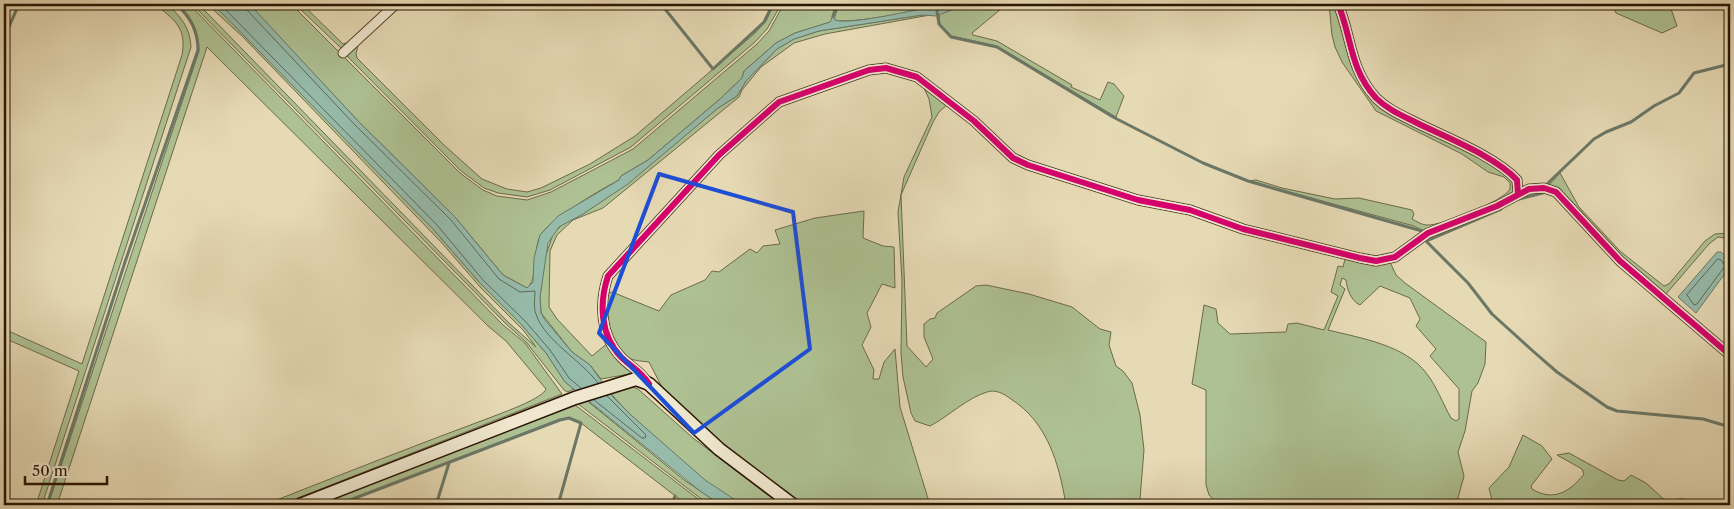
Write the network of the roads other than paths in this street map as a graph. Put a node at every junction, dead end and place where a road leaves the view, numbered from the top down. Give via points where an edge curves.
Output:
1 (396, 4) edge
2 (1338, 4) edge
3 (342, 53) dead end
4 (1518, 194) junction
5 (1730, 354) edge
6 (649, 384) junction
7 (300, 505) edge
8 (793, 505) edge

1 - 3 street
2 - 4 street via 1358,71 1376,98 1390,110 1470,149 1511,174 1517,180
4 - 5 street via 1544,188 1556,192 1620,261
4 - 6 street via 1497,206 1428,233 1395,257 1376,261 1360,258 1243,229 1190,210 1138,200 1028,165 1013,158 974,120 917,77 886,68 869,70 779,102 718,155 608,276 602,302 606,329 619,355 641,371
6 - 7 main road via 636,379 575,398
6 - 8 main road via 719,449

